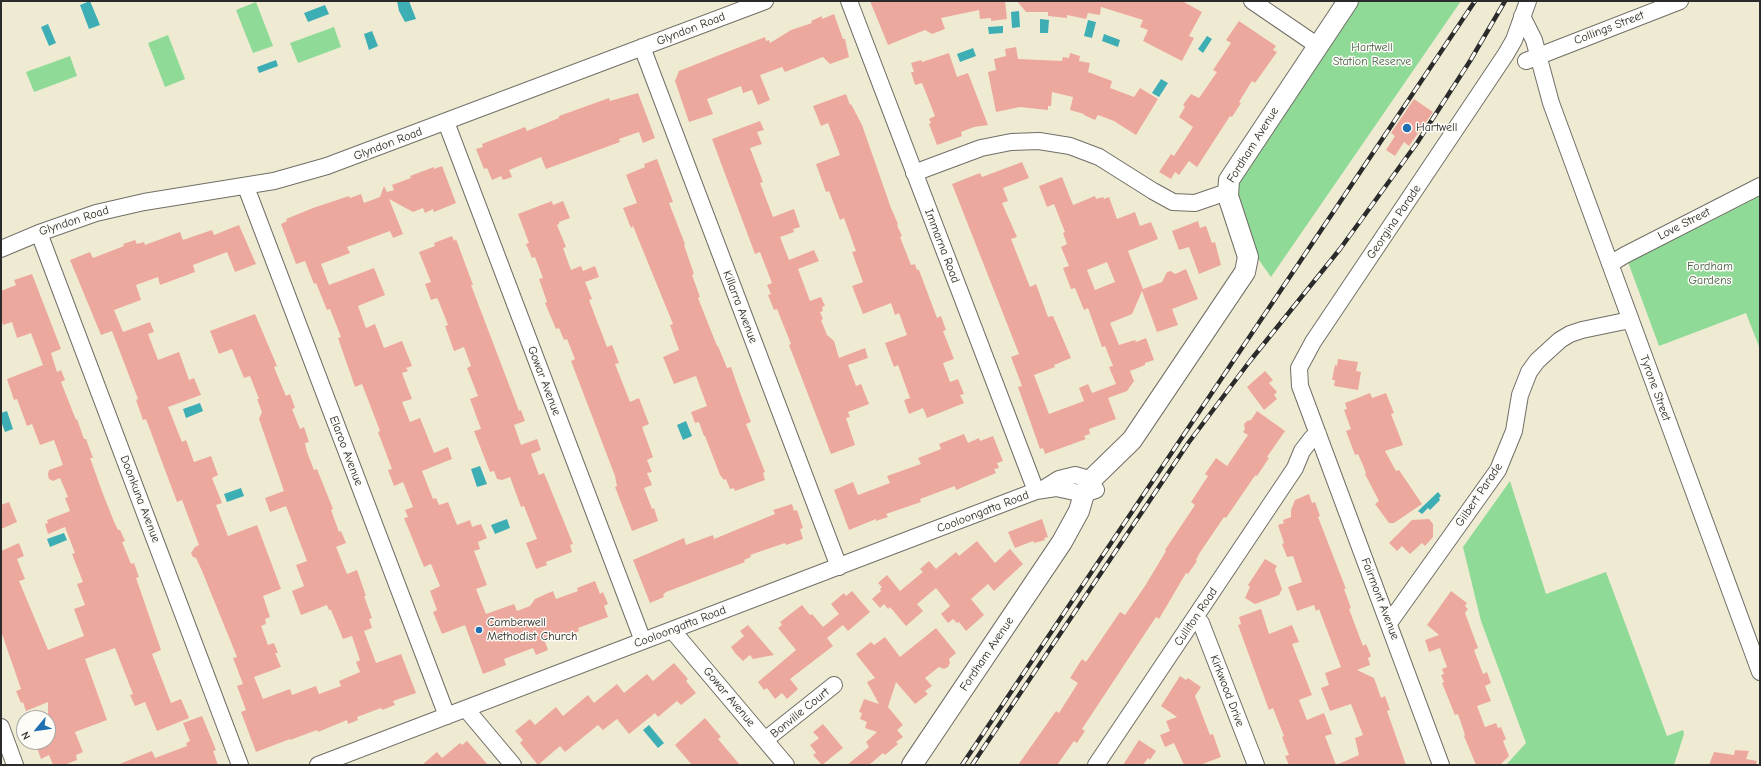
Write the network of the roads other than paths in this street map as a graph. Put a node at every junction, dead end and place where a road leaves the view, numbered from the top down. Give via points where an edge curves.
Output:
1 (765, 1) edge
2 (849, 1) edge
3 (1252, 1) edge
4 (1348, 1) edge
5 (1528, 1) edge
6 (1680, 1) edge
7 (1266, 5) edge
8 (1522, 16) junction
9 (1318, 46) junction
10 (642, 47) junction
11 (1506, 54) junction
12 (1532, 58) junction
13 (446, 122) junction
14 (914, 172) junction
15 (1760, 186) edge
16 (246, 187) junction
17 (1227, 192) junction
18 (39, 233) junction
19 (1, 249) edge
20 (1610, 264) junction
21 (1630, 320) junction
22 (1320, 440) junction
23 (1090, 488) junction
24 (1040, 490) junction
25 (839, 566) junction
26 (1196, 618) junction
27 (1389, 623) junction
28 (672, 630) junction
29 (643, 641) junction
30 (1760, 672) edge
31 (834, 685) dead end
32 (466, 709) junction
33 (447, 716) junction
34 (1, 727) edge
35 (766, 740) junction
36 (15, 765) edge
37 (240, 765) edge
38 (318, 765) edge
39 (513, 765) edge
40 (786, 765) edge
41 (912, 765) edge
42 (1096, 765) edge
43 (1256, 765) edge
44 (1441, 765) edge

1 - 10 street, Glyndon Road
2 - 14 street, Immarna Road
3 - 7 street
4 - 9 street, Fordham Avenue
5 - 8 street, Georgina Parade
6 - 12 street, Collings Street
7 - 9 street
8 - 11 street, Georgina Parade
8 - 12 street, Tyrone Street via 1532,34
9 - 17 street, Fordham Avenue via 1232,176
10 - 13 street, Glyndon Road
10 - 25 street, Killarra Avenue
11 - 12 street
11 - 22 street, Georgina Parade via 1301,362 1298,380
12 - 20 street, Tyrone Street
13 - 16 street, Glyndon Road via 327,166
13 - 29 street, Gowar Avenue
14 - 17 street via 981,148 1011,142 1039,141 1070,146 1099,157 1173,202 1195,203
14 - 24 street, Immarna Road
15 - 20 street, Love Street
16 - 18 street, Glyndon Road via 118,207
16 - 33 street, Elaroo Avenue
17 - 23 street, Fordham Avenue via 1246,250 1247,267 1132,440 1101,469
18 - 19 street, Glyndon Road
18 - 37 street, Doonkuna Avenue
20 - 21 street, Tyrone Street
21 - 27 street, Gilbert Parade via 1570,334 1537,361 1529,372 1520,395 1514,431 1498,470
21 - 30 street, Tyrone Street
22 - 26 street, Culliton Road via 1295,468
22 - 27 street, Fairmont Avenue
23 - 24 street, Cooloongatta Road
23 - 41 street, Fordham Avenue via 1062,542
24 - 25 street, Cooloongatta Road
25 - 28 street, Cooloongatta Road
26 - 42 street, Culliton Road
26 - 43 street, Kirkwood Drive via 1201,623
27 - 44 street, Fairmont Avenue
28 - 29 street, Cooloongatta Road
28 - 35 street, Gowar Avenue
29 - 32 street, Cooloongatta Road
31 - 35 street, Bonville Court
32 - 33 street, Cooloongatta Road
32 - 39 street
33 - 38 street, Cooloongatta Road
34 - 36 street
35 - 40 street, Gowar Avenue

